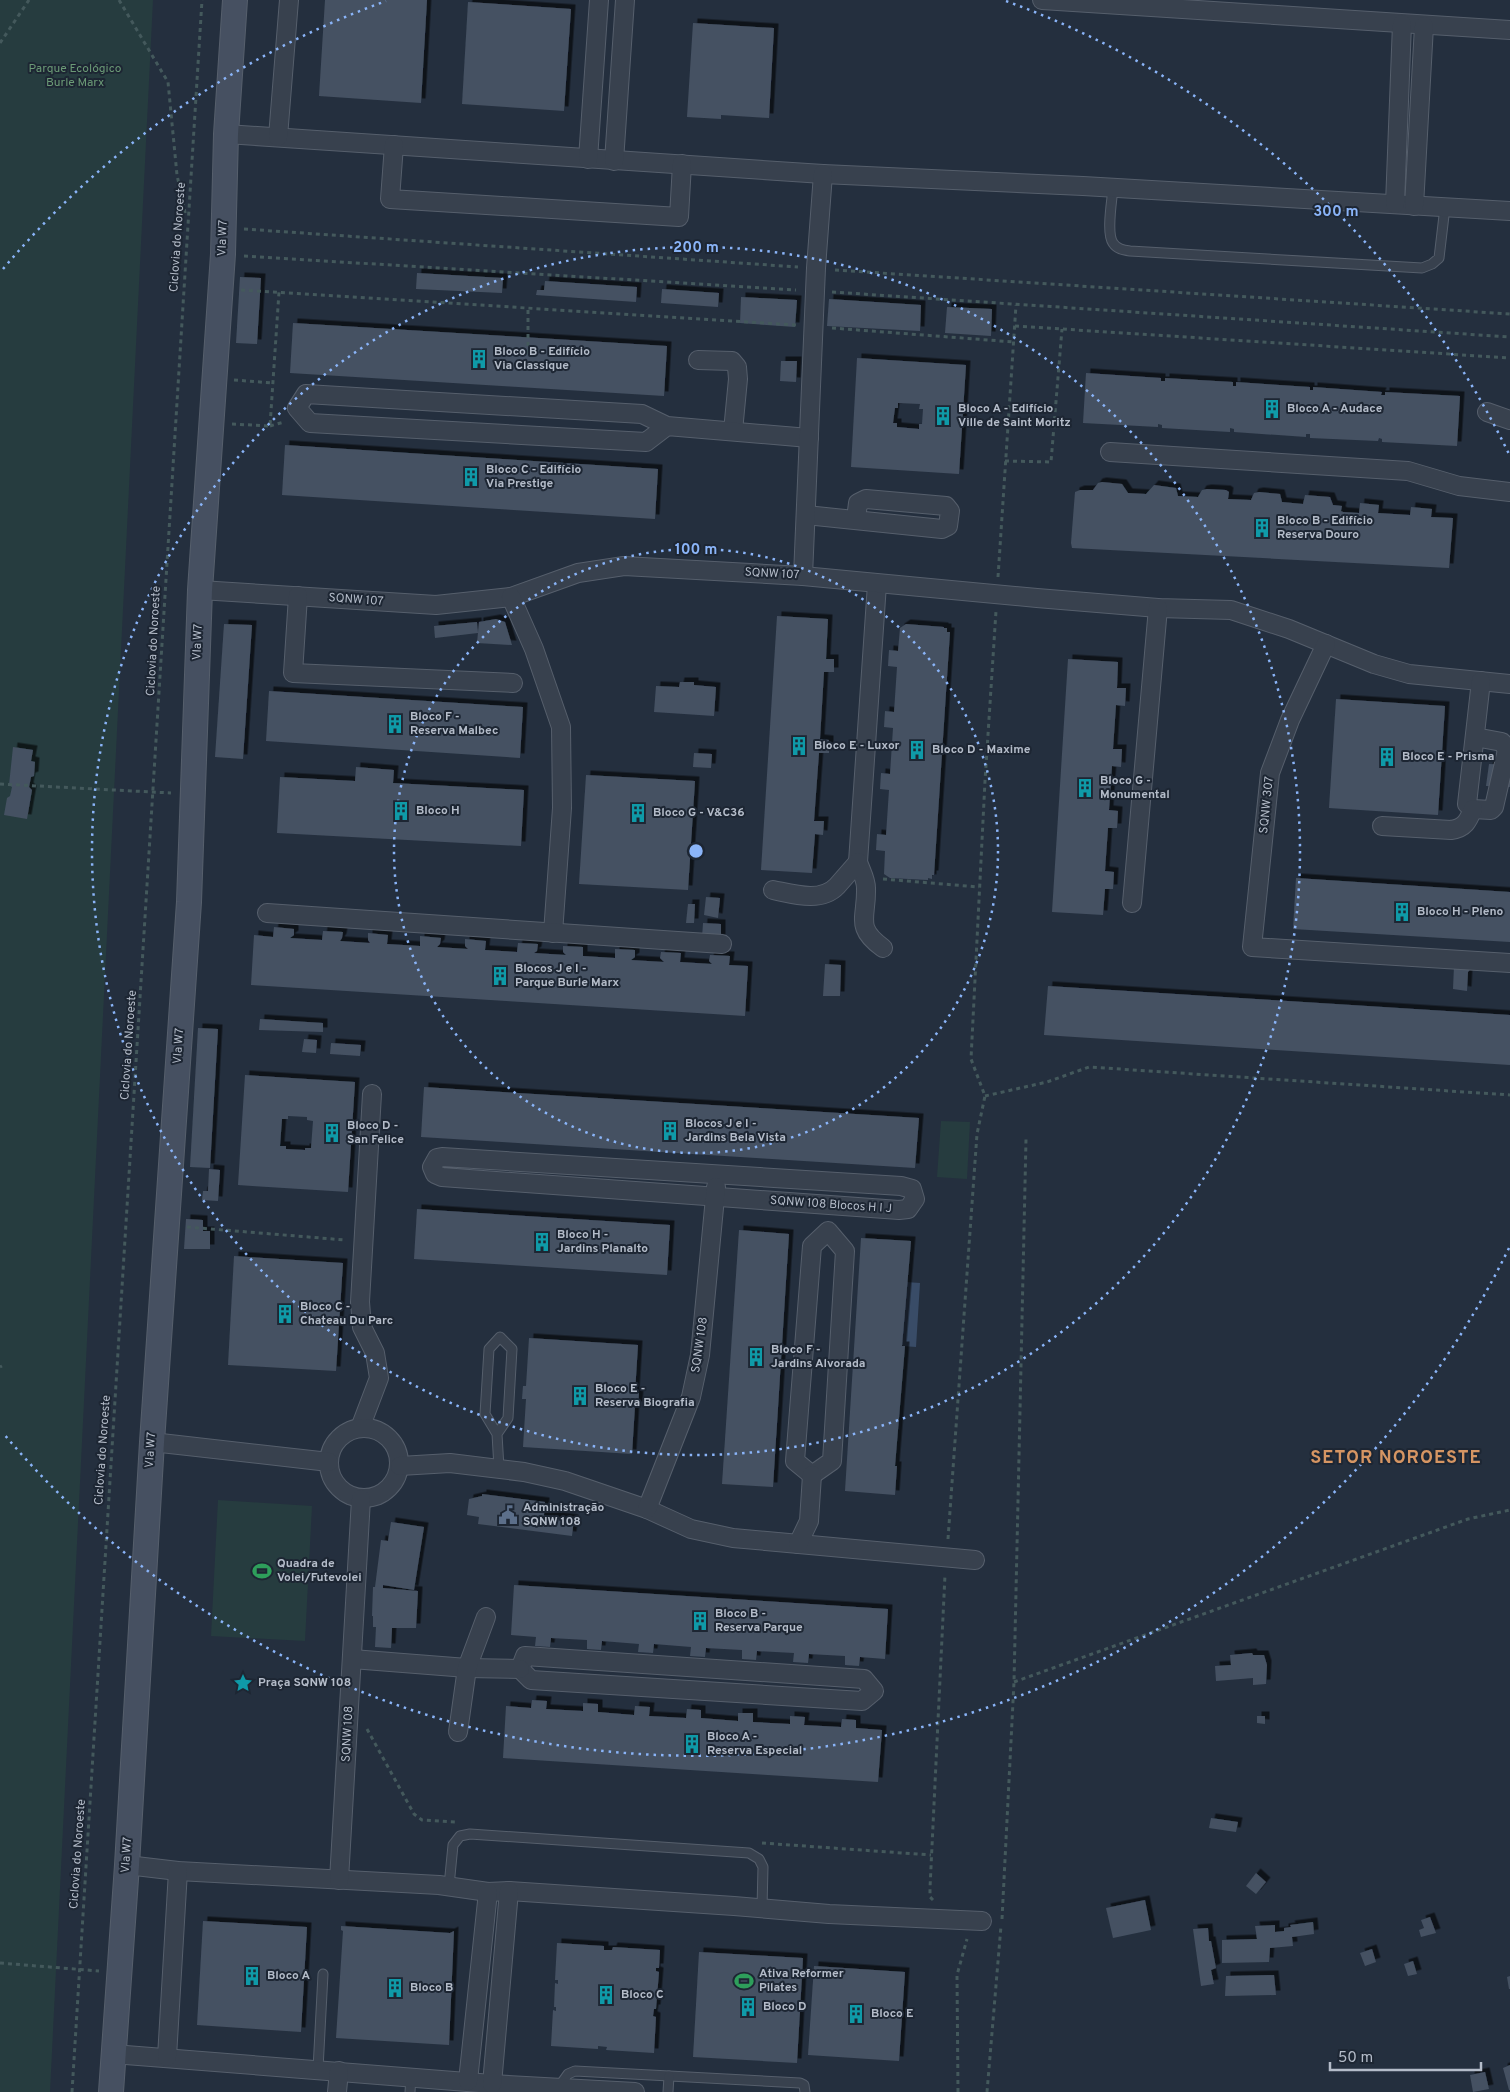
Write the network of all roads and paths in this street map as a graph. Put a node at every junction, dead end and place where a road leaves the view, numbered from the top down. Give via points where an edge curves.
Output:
1 (29, 0) edge
2 (119, 0) edge
3 (202, 0) edge
4 (235, 0) edge
5 (288, 0) edge
6 (599, 0) edge
7 (624, 0) edge
8 (1042, 0) edge
9 (1135, 3) edge
10 (1402, 24) junction
11 (1424, 26) junction
12 (1510, 30) edge
13 (0, 44) edge
14 (226, 134) junction
15 (278, 137) junction
16 (394, 145) junction
17 (588, 159) junction
18 (614, 161) junction
19 (682, 164) junction
20 (823, 174) junction
21 (1113, 188) junction
22 (1395, 204) junction
23 (1414, 206) junction
24 (1445, 207) junction
25 (1510, 211) edge
26 (187, 222) junction
27 (224, 227) junction
28 (223, 254) junction
29 (816, 268) junction
30 (221, 288) junction
31 (815, 291) junction
32 (280, 292) junction
33 (1016, 305) junction
34 (528, 308) junction
35 (1510, 314) edge
36 (814, 326) junction
37 (1014, 326) junction
38 (1062, 329) junction
39 (1510, 337) edge
40 (1014, 342) junction
41 (528, 354) dead end
42 (1510, 358) edge
43 (698, 360) dead end
44 (214, 379) junction
45 (273, 383) junction
46 (1487, 412) dead end
47 (1510, 420) edge
48 (212, 422) junction
49 (667, 426) junction
50 (732, 431) junction
51 (809, 438) junction
52 (1110, 452) dead end
53 (1005, 461) junction
54 (1510, 492) edge
55 (806, 515) junction
56 (856, 519) junction
57 (803, 576) junction
58 (877, 584) junction
59 (200, 590) junction
60 (997, 595) junction
61 (298, 596) junction
62 (511, 597) junction
63 (1158, 608) junction
64 (1326, 644) junction
65 (1481, 681) junction
66 (513, 683) dead end
67 (1510, 684) edge
68 (1475, 737) junction
69 (0, 784) edge
70 (154, 793) junction
71 (192, 794) junction
72 (1473, 809) junction
73 (1382, 826) dead end
74 (861, 870) junction
75 (980, 886) junction
76 (773, 890) dead end
77 (1132, 903) dead end
78 (267, 913) dead end
79 (553, 932) junction
80 (722, 944) dead end
81 (883, 948) dead end
82 (1510, 963) edge
83 (372, 1094) dead end
84 (1510, 1095) edge
85 (985, 1096) junction
86 (1026, 1139) dead end
87 (717, 1173) junction
88 (715, 1197) junction
89 (166, 1225) junction
90 (363, 1241) junction
91 (360, 1428) junction
92 (497, 1434) junction
93 (152, 1442) junction
94 (329, 1462) junction
95 (400, 1466) junction
96 (499, 1468) junction
97 (812, 1475) junction
98 (361, 1499) junction
99 (647, 1508) junction
100 (1510, 1510) edge
101 (798, 1544) junction
102 (946, 1557) junction
103 (975, 1560) dead end
104 (486, 1617) dead end
105 (352, 1659) junction
106 (467, 1668) junction
107 (520, 1669) junction
108 (1014, 1682) junction
109 (349, 1726) junction
110 (458, 1732) dead end
111 (461, 1822) dead end
112 (755, 1843) dead end
113 (931, 1855) junction
114 (127, 1866) junction
115 (178, 1871) junction
116 (339, 1880) junction
117 (449, 1886) junction
118 (509, 1891) junction
119 (488, 1892) junction
120 (937, 1903) dead end
121 (762, 1908) junction
122 (975, 1921) joint
123 (0, 1963) edge
124 (79, 1970) junction
125 (119, 1973) junction
126 (323, 1974) dead end
127 (113, 2054) junction
128 (167, 2057) junction
129 (318, 2069) junction
130 (339, 2071) junction
131 (669, 2076) junction
132 (468, 2081) junction
133 (411, 2084) edge
134 (492, 2084) junction
135 (558, 2088) junction
136 (72, 2092) edge
137 (111, 2092) edge
138 (337, 2092) edge
139 (635, 2092) edge
140 (668, 2092) edge
141 (805, 2092) edge
142 (958, 2092) edge
143 (987, 2092) edge

1 - 13 path
2 - 26 path via 168,82 177,175
3 - 26 path, Ciclovia do Noroeste
4 - 14 main road, Vla W7
5 - 15 street
6 - 17 street
7 - 18 street
8 - 9 street
9 - 10 street
10 - 11 street
10 - 22 street
11 - 12 street
11 - 23 street
14 - 15 street
14 - 27 main road, Vla W7
15 - 16 street
16 - 17 street
16 - 19 street via 390,199 679,217
17 - 18 street
18 - 19 street
19 - 20 street
20 - 21 street
20 - 29 street
21 - 22 street
21 - 24 lane via 1110,237 1114,245 1121,250 1159,253 1422,268 1438,258
22 - 23 street
23 - 24 street
24 - 25 street
26 - 70 path, Ciclovia do Noroeste
27 - 28 main road, Vla W7
27 - 29 path
28 - 30 main road, Vla W7
28 - 31 path
29 - 31 street
29 - 35 path
30 - 32 path
30 - 44 main road, Vla W7
31 - 33 path
31 - 36 street
32 - 34 path
32 - 45 path
33 - 37 path
33 - 39 path
34 - 36 path
34 - 41 path
36 - 40 path
36 - 51 street
37 - 38 path
37 - 40 path
38 - 42 path
38 - 53 path via 1050,462
40 - 53 path
43 - 50 street via 732,361 737,367
44 - 45 path
44 - 48 main road, Vla W7
45 - 48 path via 270,426
46 - 47 street
48 - 59 main road, Vla W7
49 - 49 street via 642,414 306,394 297,408 310,422 646,442
49 - 50 street
50 - 51 street
51 - 55 street
52 - 54 street via 1408,471 1459,486
53 - 60 path
55 - 56 street
55 - 57 street
56 - 56 street via 942,529 948,526 950,511 946,506 866,499 858,504
57 - 58 street, SQNW 107
57 - 62 street, SQNW 107 via 624,566 578,573
58 - 60 street, SQNW 107
58 - 74 street
59 - 61 street, SQNW 107
59 - 71 main road, Vla W7
60 - 63 street, SQNW 107
60 - 75 path
61 - 62 street, SQNW 107 via 436,605
61 - 66 street via 293,673
62 - 79 street via 534,649 561,727 562,808
63 - 64 street via 1231,610
63 - 77 street
64 - 65 street via 1409,674
64 - 82 street, SQNW 307 via 1290,720 1270,773 1252,947
65 - 67 street
65 - 68 street
68 - 72 street via 1467,804
68 - 72 street via 1502,742 1507,750 1494,807
69 - 70 path
70 - 71 path
70 - 124 path, Ciclovia do Noroeste
71 - 89 main road, Vla W7 via 189,902
72 - 73 street via 1460,829
74 - 75 path
74 - 76 street via 821,895 805,896
74 - 81 street via 866,888 864,924 870,938
75 - 85 path via 971,1059
78 - 79 street
79 - 80 street
83 - 90 street
84 - 85 path via 1089,1067 1047,1082
85 - 102 path via 977,1134
86 - 108 path
87 - 88 street, SQNW 108
87 - 88 street, SQNW 108 Blocos H I J via 902,1186 912,1189 915,1199 908,1209 899,1210
87 - 88 street, SQNW 108 Blocos H I J via 442,1157 437,1158 432,1167 434,1174 442,1177
88 - 99 street, SQNW 108 via 700,1354 690,1397
89 - 90 path
89 - 93 main road, Vla W7
90 - 91 street via 362,1327 375,1353 379,1378
91 - 94 street via 339,1440
91 - 95 street via 376,1430 389,1438 397,1450
92 - 92 lane via 508,1418 512,1349 500,1337 489,1349 485,1414
92 - 96 lane
93 - 94 street
93 - 114 main road, Vla W7
94 - 98 street via 336,1484 350,1496
95 - 96 street via 450,1463
95 - 98 street via 395,1480 385,1491 372,1498
96 - 99 street via 565,1482
97 - 97 street via 832,1461 845,1251 828,1231 812,1246 795,1461
97 - 101 street via 809,1520
98 - 105 street, SQNW 108
99 - 101 street via 691,1528 733,1538
100 - 108 path via 1468,1519
101 - 102 street
102 - 103 street
102 - 113 path
104 - 106 street
105 - 106 street
105 - 109 street, SQNW 108
106 - 107 street
106 - 110 street
107 - 107 street via 531,1680 862,1701 874,1690 864,1679 524,1656
108 - 143 path via 1001,1927
109 - 111 path via 366,1726 414,1814 422,1820
109 - 116 street, SQNW 108
112 - 113 path
113 - 120 path via 930,1897
114 - 115 street
114 - 125 main road, Vla W7
115 - 116 street
115 - 128 street
116 - 117 street
117 - 119 street
117 - 121 lane via 453,1844 460,1836 470,1834 749,1853 759,1859 763,1867
118 - 119 street
118 - 121 street
118 - 134 street
119 - 132 street
121 - 122 street
122 - 142 path via 968,1932 957,1975
123 - 124 path
124 - 125 path
124 - 136 path, Ciclovia do Noroeste
125 - 127 main road, Vla W7
126 - 129 lane
127 - 128 street
127 - 137 main road, Vla W7
128 - 129 street
129 - 130 street
130 - 133 street
130 - 138 street
131 - 135 lane via 575,2071 568,2074
131 - 140 lane
131 - 141 lane via 800,2083 804,2085
132 - 133 street
132 - 134 street
134 - 135 street
135 - 139 street

